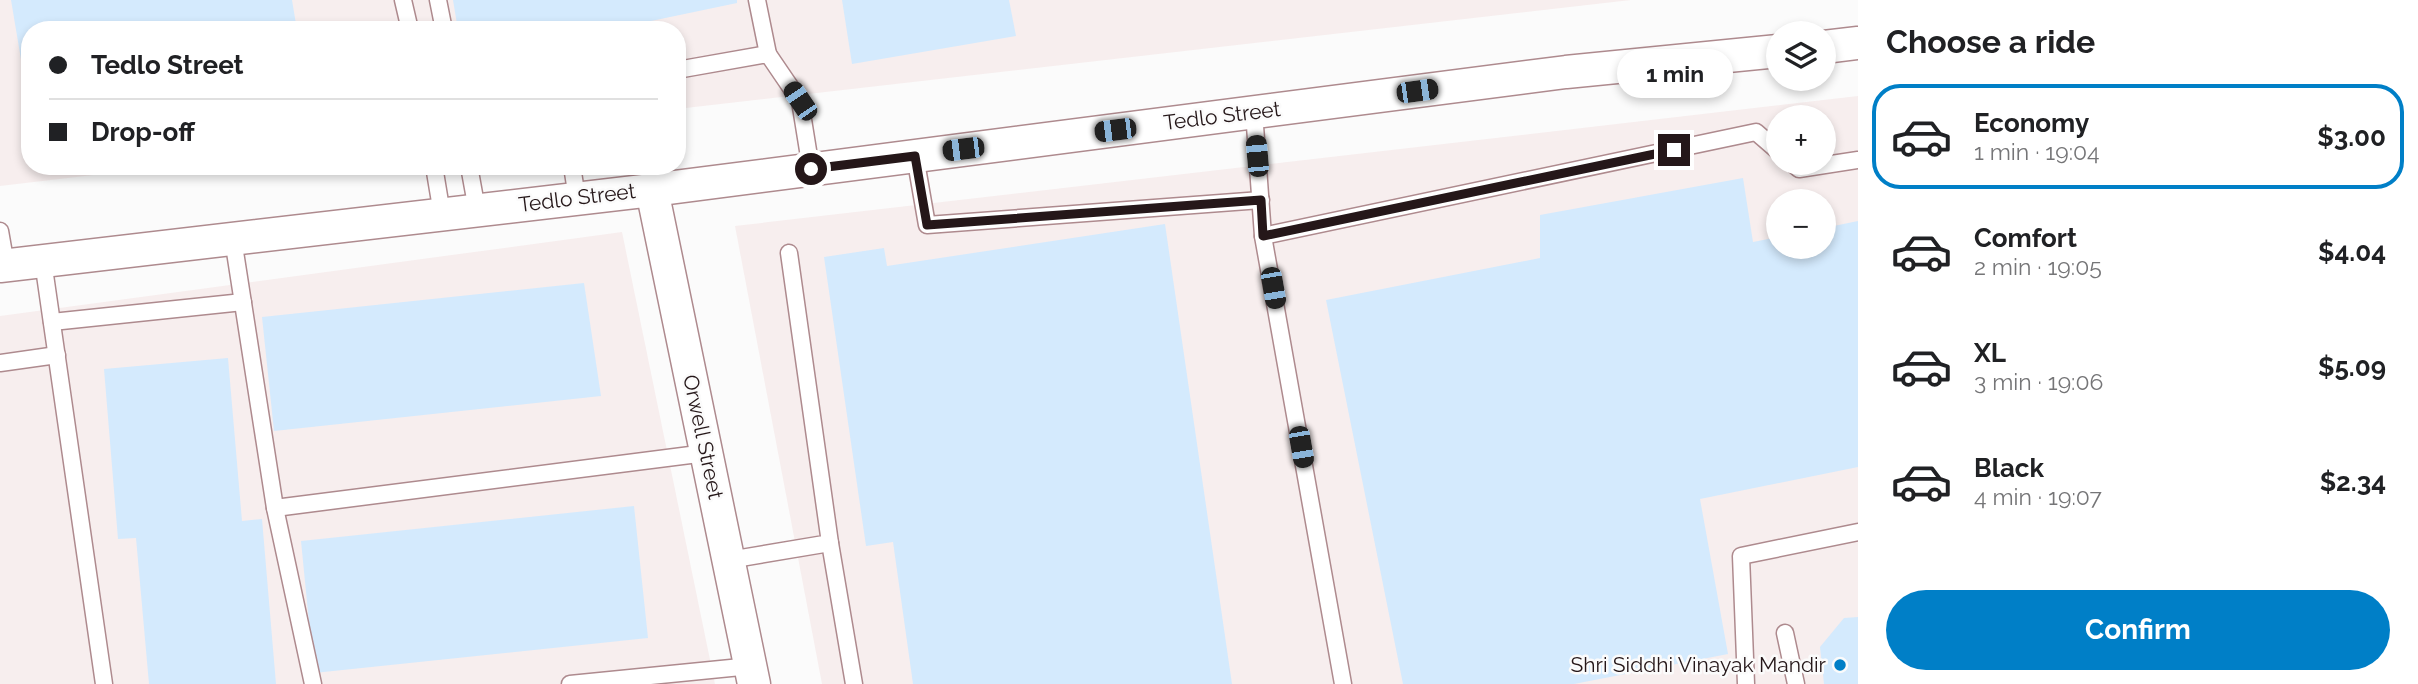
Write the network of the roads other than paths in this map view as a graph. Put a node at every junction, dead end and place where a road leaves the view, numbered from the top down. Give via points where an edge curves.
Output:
1 (402, 0) edge
2 (438, 0) edge
3 (757, 0) edge
4 (408, 21) edge
5 (442, 21) edge
6 (1858, 43) edge
7 (1836, 46) edge
8 (1766, 52) edge
9 (768, 54) junction
10 (686, 68) edge
11 (1254, 112) junction
12 (1766, 141) edge
13 (915, 156) junction
14 (1858, 160) edge
15 (1836, 163) edge
16 (811, 169) junction
17 (436, 175) edge
18 (471, 175) edge
19 (574, 175) edge
20 (652, 178) edge
21 (578, 198) junction
22 (1261, 200) junction
23 (477, 210) junction
24 (442, 214) junction
25 (0, 231) edge
26 (1263, 236) junction
27 (233, 239) junction
28 (789, 253) dead end
29 (43, 261) junction
30 (3, 265) edge
31 (243, 302) junction
32 (52, 322) junction
33 (57, 355) junction
34 (0, 363) edge
35 (706, 453) junction
36 (275, 508) junction
37 (1858, 532) edge
38 (830, 543) junction
39 (729, 560) junction
40 (1784, 633) dead end
41 (752, 675) edge
42 (104, 684) edge
43 (313, 684) edge
44 (570, 684) edge
45 (854, 684) edge
46 (1343, 684) edge
47 (1746, 684) edge
48 (1796, 684) edge

1 - 4 lane
2 - 5 lane
3 - 9 lane
6 - 7 street
8 - 11 street, Tedlo Street via 1566,72
9 - 10 lane
9 - 16 lane via 800,101
11 - 13 street, Tedlo Street
11 - 22 lane
12 - 26 lane via 1756,132
13 - 16 street, Tedlo Street
13 - 22 lane via 927,225
14 - 15 lane
16 - 20 street, Tedlo Street
17 - 24 lane
18 - 23 lane
19 - 21 lane
20 - 21 street, Tedlo Street
20 - 35 street, Orwell Street
21 - 23 street, Tedlo Street
22 - 26 lane
23 - 24 street, Tedlo Street
24 - 27 street, Tedlo Street
25 - 30 lane
26 - 46 lane
27 - 29 street, Tedlo Street
27 - 31 lane
28 - 38 lane
29 - 30 street, Tedlo Street
29 - 32 lane
31 - 32 lane
31 - 36 lane
32 - 33 lane
33 - 34 lane
33 - 42 lane
35 - 36 lane
35 - 39 street, Orwell Street
36 - 43 lane
37 - 47 lane via 1741,556
38 - 39 lane
38 - 45 lane
39 - 41 street, Orwell Street
40 - 48 lane
41 - 44 lane

